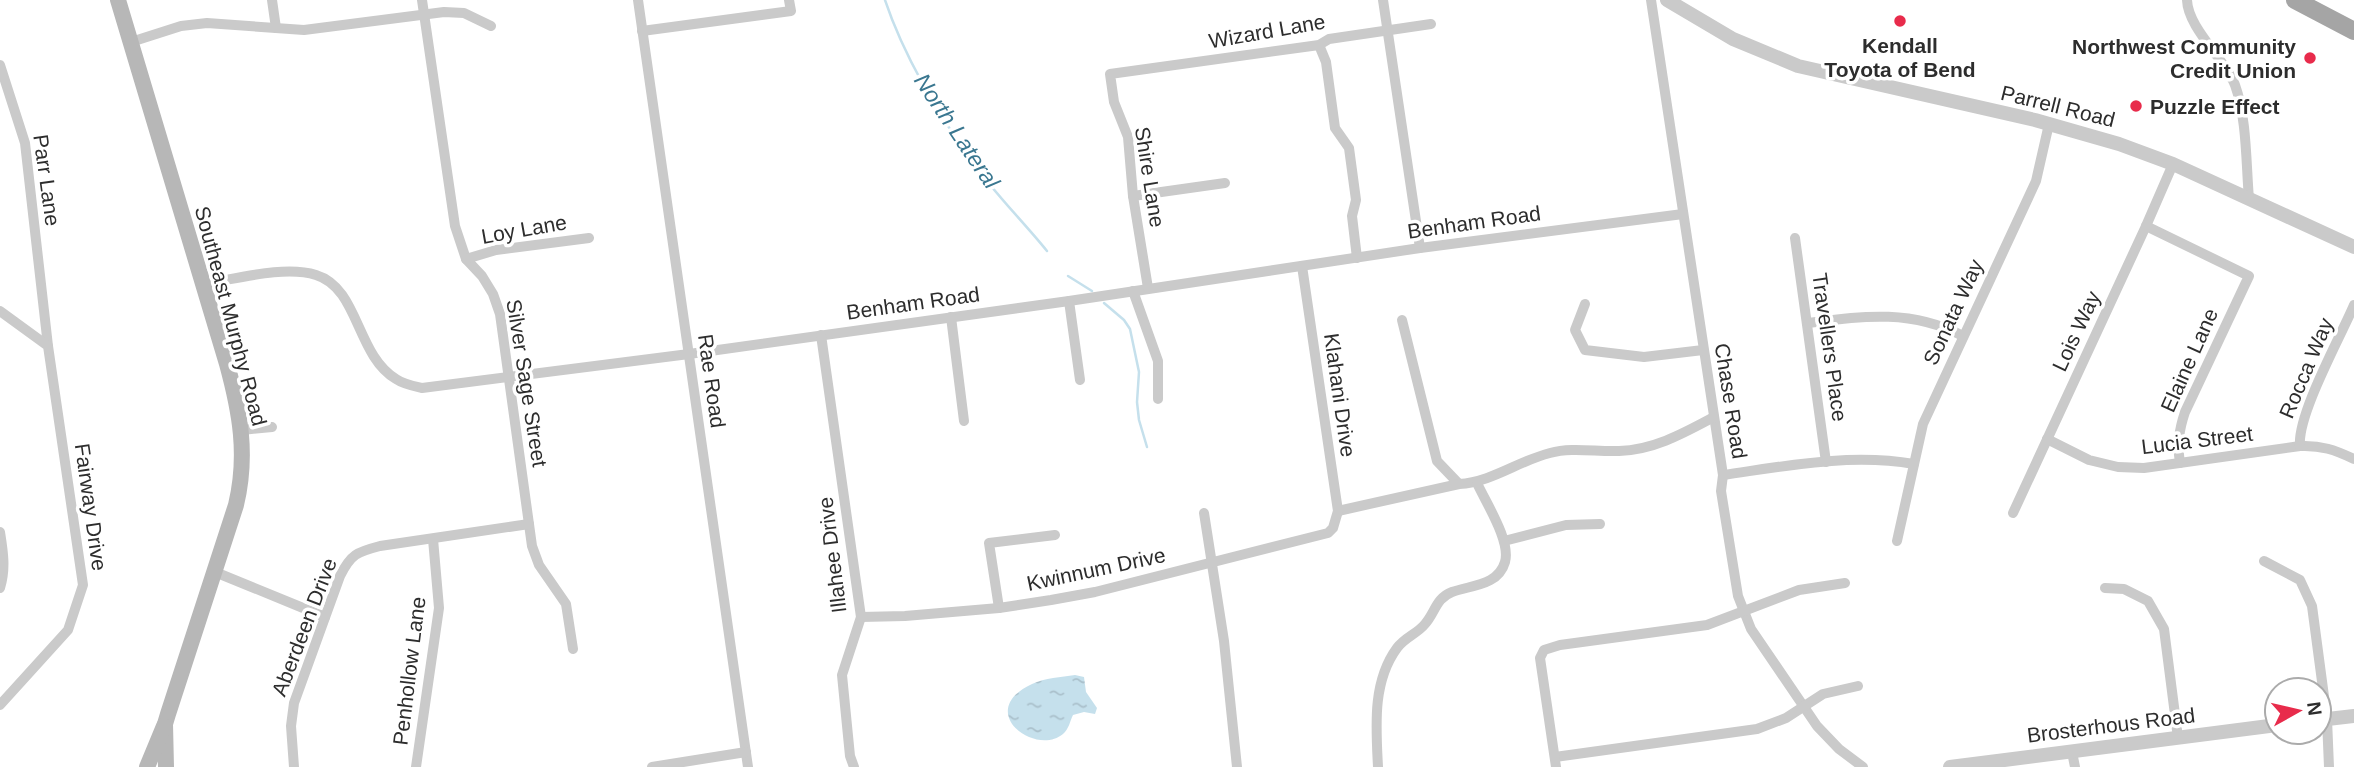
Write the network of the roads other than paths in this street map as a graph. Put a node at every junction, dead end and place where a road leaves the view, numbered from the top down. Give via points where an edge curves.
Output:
1 (118, 0) edge
2 (272, 0) edge
3 (422, 0) edge
4 (638, 0) edge
5 (1383, 0) edge
6 (1651, 0) edge
7 (1667, 0) edge
8 (2187, 0) edge
9 (2295, 0) edge
10 (790, 5) edge
11 (424, 15) junction
12 (1431, 24) dead end
13 (491, 26) dead end
14 (276, 28) junction
15 (1388, 30) junction
16 (642, 31) junction
17 (2354, 31) edge
18 (131, 42) junction
19 (1319, 45) junction
20 (0, 65) edge
21 (1110, 74) joint
22 (2049, 124) junction
23 (2173, 164) junction
24 (1225, 183) dead end
25 (1133, 196) junction
26 (2249, 199) junction
27 (1683, 214) junction
28 (2147, 226) junction
29 (589, 237) dead end
30 (1795, 238) dead end
31 (2354, 247) edge
32 (1420, 248) junction
33 (1357, 258) junction
34 (466, 259) junction
35 (1302, 266) junction
36 (203, 284) junction
37 (1148, 288) junction
38 (1133, 291) junction
39 (1069, 301) junction
40 (1585, 304) dead end
41 (2354, 306) edge
42 (0, 312) edge
43 (951, 317) junction
44 (1402, 320) dead end
45 (1808, 323) junction
46 (821, 335) junction
47 (1963, 336) junction
48 (48, 346) junction
49 (1703, 350) junction
50 (689, 354) junction
51 (509, 379) junction
52 (1080, 380) dead end
53 (1158, 399) dead end
54 (1714, 417) junction
55 (964, 421) dead end
56 (272, 427) dead end
57 (242, 430) junction
58 (2047, 439) junction
59 (2301, 446) junction
60 (2354, 459) edge
61 (1826, 462) junction
62 (2180, 463) junction
63 (1914, 464) junction
64 (1723, 475) junction
65 (1477, 483) junction
66 (1459, 484) junction
67 (1338, 511) junction
68 (1204, 513) dead end
69 (2013, 513) dead end
70 (1902, 519) junction
71 (1915, 522) dead end
72 (529, 524) junction
73 (1600, 524) dead end
74 (1333, 528) joint
75 (0, 532) edge
76 (1055, 535) dead end
77 (433, 539) junction
78 (1504, 541) junction
79 (1897, 541) dead end
80 (2264, 561) dead end
81 (1210, 562) junction
82 (215, 572) junction
83 (1845, 583) dead end
84 (0, 587) edge
85 (2105, 588) dead end
86 (999, 608) junction
87 (1743, 610) junction
88 (325, 617) junction
89 (861, 617) junction
90 (573, 649) dead end
91 (2319, 676) edge
92 (1858, 686) dead end
93 (1, 703) edge
94 (1803, 706) junction
95 (2354, 716) edge
96 (2333, 718) edge
97 (165, 724) junction
98 (2263, 727) edge
99 (2178, 738) junction
100 (2326, 746) edge
101 (746, 752) junction
102 (2073, 752) junction
103 (1555, 762) edge
104 (147, 767) edge
105 (166, 767) edge
106 (294, 767) edge
107 (416, 767) edge
108 (652, 767) edge
109 (748, 767) edge
110 (854, 767) edge
111 (1237, 767) edge
112 (1378, 767) edge
113 (1863, 767) edge
114 (1950, 767) edge
115 (2075, 767) edge
116 (2329, 767) edge

1 - 18 main road, Southeast Murphy Road
2 - 14 street
3 - 11 street, Silver Sage Street
4 - 16 street, Rae Road
5 - 15 street
6 - 27 street, Chase Road
7 - 22 street, Parrell Road via 1733,39 1798,66
8 - 26 street via 2235,85
9 - 17 main road
10 - 16 street
11 - 13 street via 464,13
11 - 14 street via 304,30
11 - 34 street, Silver Sage Street via 455,226
12 - 15 street, Wizard Lane
14 - 18 street via 207,23
15 - 19 street, Wizard Lane via 1329,39
15 - 32 street
16 - 50 street, Rae Road
18 - 36 main road, Southeast Murphy Road
19 - 21 street, Wizard Lane
19 - 33 street via 1326,62 1335,128 1349,148
20 - 48 street, Parr Lane via 25,144
21 - 25 street, Shire Lane via 1114,102 1128,137
22 - 23 street, Parrell Road
22 - 47 street, Sonata Way via 2036,181
23 - 26 street, Parrell Road
23 - 28 street, Lois Way
24 - 25 street
25 - 37 street, Shire Lane
26 - 31 street, Parrell Road
27 - 32 street, Benham Road
27 - 49 street, Chase Road
28 - 58 street, Lois Way
28 - 62 street, Elaine Lane via 2249,276 2185,412 2177,445
29 - 34 street, Loy Lane via 496,250
30 - 45 street, Travellers Place
32 - 33 street, Benham Road
33 - 35 street, Benham Road
34 - 51 street, Silver Sage Street via 494,294
35 - 37 street, Benham Road
35 - 67 street, Klahani Drive
36 - 51 street, Benham Road via 277,273 318,275 337,286 367,347 397,381 422,388
36 - 57 main road, Southeast Murphy Road
37 - 38 street, Benham Road
38 - 39 street, Benham Road
38 - 53 street via 1157,361
39 - 43 street, Benham Road
39 - 52 street
40 - 49 street via 1575,330 1585,350 1644,357
41 - 59 street, Rocca Way via 2305,414 2299,433
42 - 48 street
43 - 46 street, Benham Road
43 - 55 street
44 - 66 street via 1437,461
45 - 47 street via 1868,315 1901,317 1931,322
45 - 61 street, Travellers Place
46 - 50 street, Benham Road
46 - 89 street, Illahee Drive
47 - 63 street, Sonata Way via 1923,424
48 - 93 street, Fairway Drive via 83,585 68,630
49 - 54 street, Chase Road
50 - 51 street, Benham Road
50 - 101 street, Rae Road
51 - 72 street, Silver Sage Street
54 - 64 street, Chase Road
54 - 65 street via 1659,444 1620,451 1556,452
56 - 57 street
57 - 82 main road, Southeast Murphy Road via 239,492
58 - 62 street, Lucia Street via 2090,460 2118,467
58 - 69 street, Lois Way
59 - 60 street, Lucia Street via 2320,445
59 - 62 street, Lucia Street
61 - 63 street via 1885,459
61 - 64 street
63 - 70 street, Sonata Way
64 - 87 street, Chase Road via 1721,491
65 - 66 street
65 - 78 street
66 - 67 street
67 - 74 street, Klahani Drive
68 - 81 street
70 - 71 street
70 - 79 street, Sonata Way
72 - 77 street, Aberdeen Drive
72 - 90 street, Silver Sage Street via 540,565 566,604
73 - 78 street via 1566,525
74 - 81 street, Kwinnum Drive via 1318,537
75 - 84 street
76 - 86 street via 989,543
77 - 88 street, Aberdeen Drive via 360,551 348,559
77 - 107 street, Penhollow Lane via 439,608
78 - 112 street via 1504,565 1496,575 1482,585 1440,599 1426,624 1396,649 1379,694
80 - 91 street via 2300,580 2312,606
81 - 86 street, Kwinnum Drive via 1095,592
81 - 111 street via 1224,641
82 - 88 street
82 - 97 main road, Southeast Murphy Road
83 - 87 street via 1808,588
85 - 99 street via 2124,589 2148,601 2164,629
86 - 89 street, Kwinnum Drive
87 - 94 street, Chase Road
87 - 103 street via 1707,625 1544,650 1540,658
88 - 106 street, Aberdeen Drive via 294,703
89 - 110 street, Illahee Drive via 842,675
92 - 94 street via 1832,690
94 - 103 street via 1757,729
94 - 113 street, Chase Road via 1839,749
95 - 96 street
97 - 104 main road, Southeast Murphy Road
97 - 105 main road, Southeast Murphy Road
98 - 99 street, Brosterhous Road
99 - 102 street, Brosterhous Road
100 - 116 street
101 - 108 street
101 - 109 street, Rae Road
102 - 114 street, Brosterhous Road
102 - 115 street

